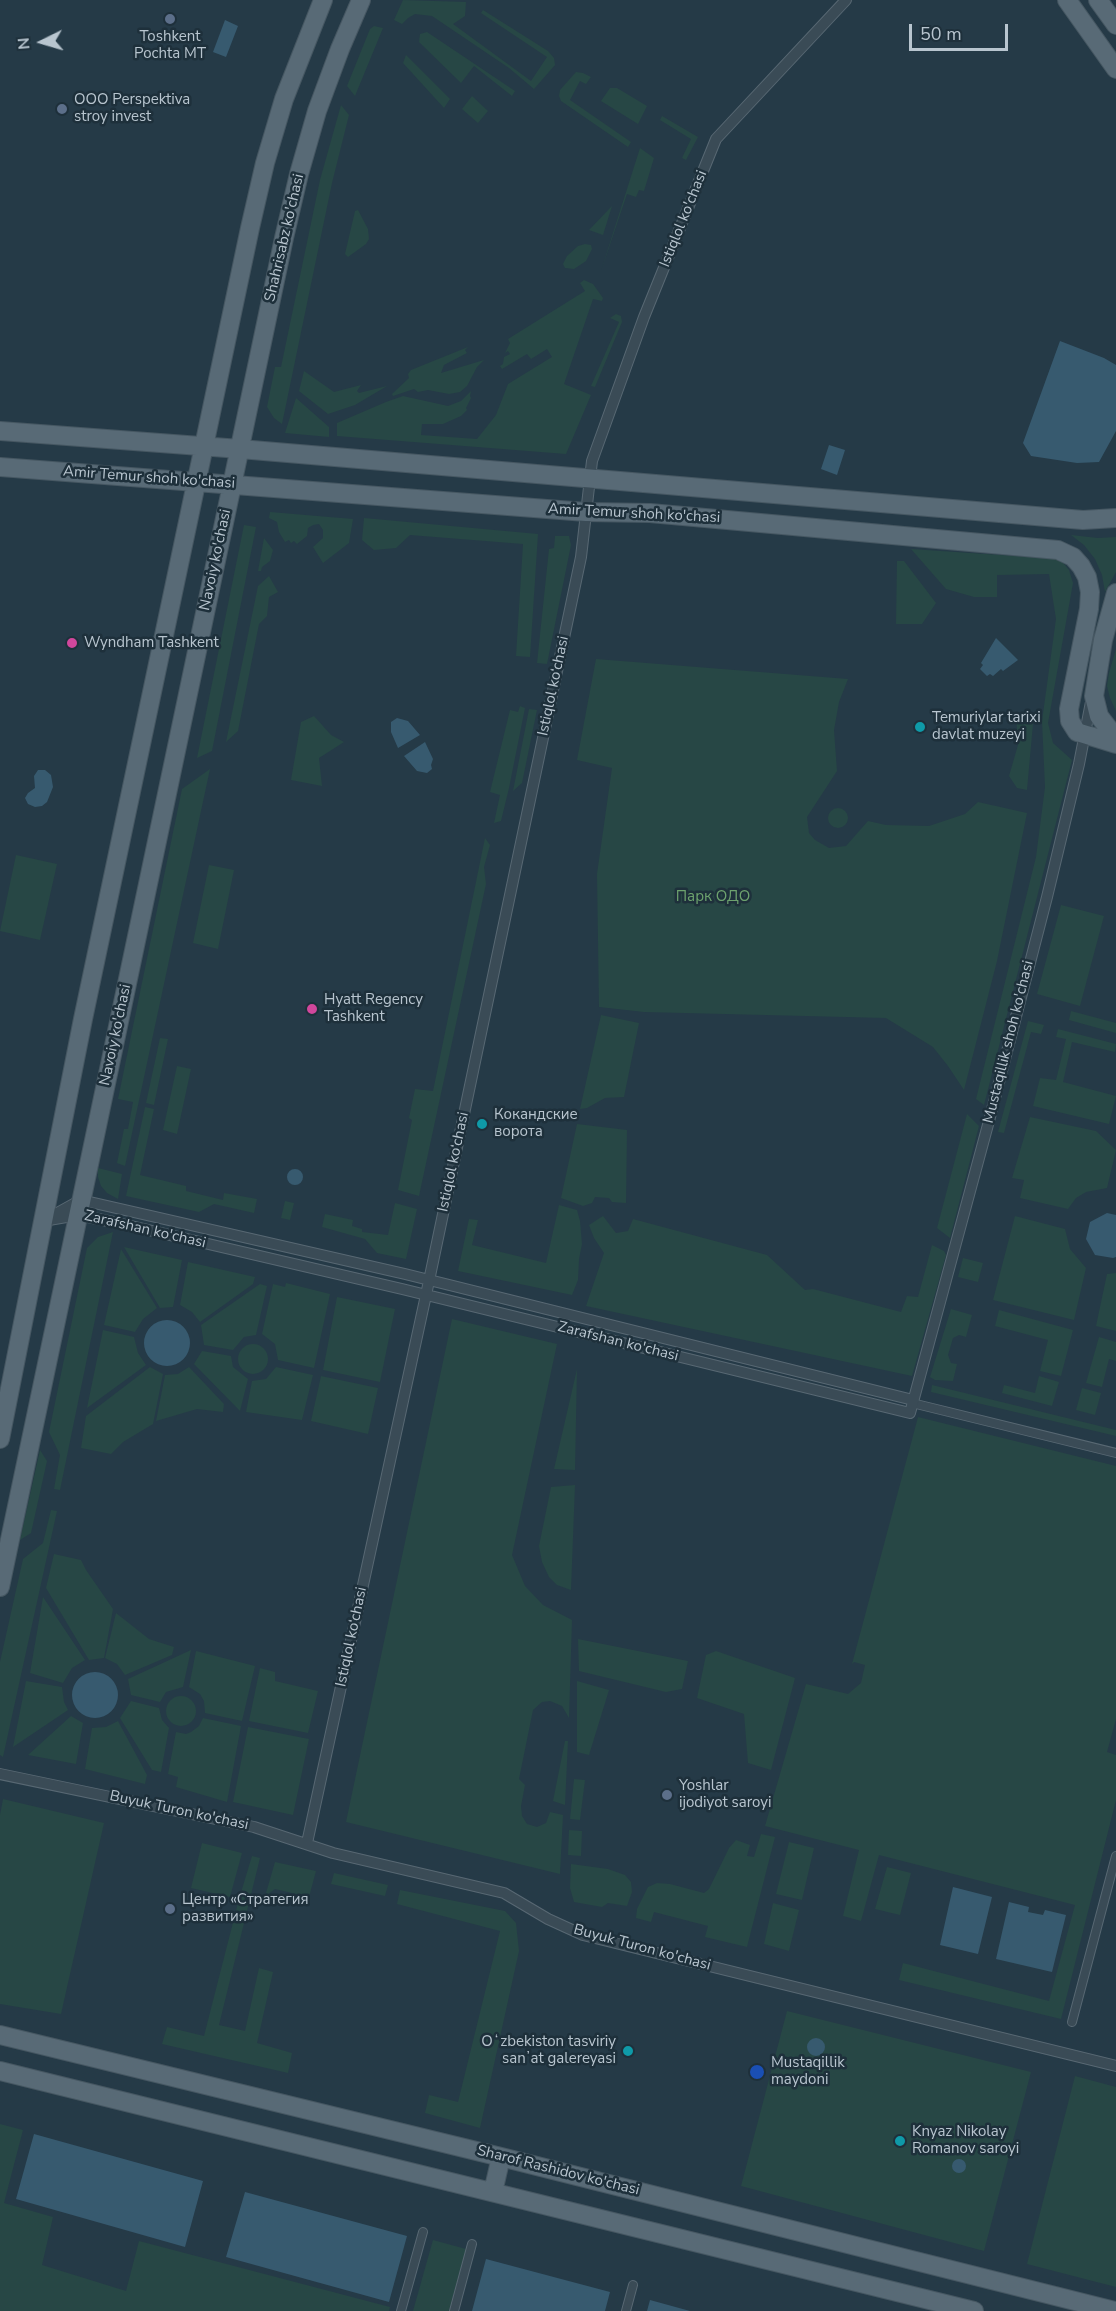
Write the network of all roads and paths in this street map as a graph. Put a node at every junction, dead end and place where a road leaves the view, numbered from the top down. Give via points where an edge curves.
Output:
1 (323, 0) edge
2 (361, 0) edge
3 (846, 0) edge
4 (1067, 0) edge
5 (1098, 0) edge
6 (1116, 25) edge
7 (1116, 69) edge
8 (0, 431) edge
9 (204, 446) junction
10 (240, 449) junction
11 (0, 468) edge
12 (590, 478) junction
13 (197, 482) junction
14 (232, 484) junction
15 (586, 512) junction
16 (1116, 518) edge
17 (1116, 593) edge
18 (1095, 681) junction
19 (1085, 735) junction
20 (1116, 738) edge
21 (1116, 744) edge
22 (80, 1207) junction
23 (43, 1221) junction
24 (429, 1280) junction
25 (426, 1295) junction
26 (912, 1406) junction
27 (0, 1439) edge
28 (1116, 1453) edge
29 (0, 1587) edge
30 (0, 1774) edge
31 (307, 1843) junction
32 (1116, 1856) edge
33 (1072, 2022) dead end
34 (0, 2035) edge
35 (1116, 2066) edge
36 (0, 2071) edge
37 (501, 2157) junction
38 (493, 2192) junction
39 (423, 2232) dead end
40 (472, 2244) dead end
41 (633, 2285) dead end
42 (401, 2311) edge
43 (454, 2311) edge
44 (626, 2311) edge
45 (974, 2311) edge
46 (1115, 2311) edge

1 - 9 main road via 291,78 268,152
2 - 10 main road, Shahrisabz ko'chasi via 328,79 299,174
3 - 12 street, Istiqlol ko'chasi via 716,139 598,439
4 - 7 main road
5 - 6 main road
8 - 9 main road, Amir Temur shoh ko'chasi
9 - 10 main road, Amir Temur shoh ko'chasi
9 - 13 main road
10 - 12 main road, Amir Temur shoh ko'chasi
10 - 14 main road, Shahrisabz ko'chasi
11 - 13 main road, Amir Temur shoh ko'chasi
12 - 15 street, Istiqlol ko‘chasi
12 - 16 main road, Amir Temur shoh ko'chasi via 1083,520
13 - 14 main road, Amir Temur shoh ko'chasi
13 - 23 main road
14 - 15 main road, Amir Temur shoh ko'chasi
14 - 22 main road, Navoiy ko'chasi
15 - 19 main road, Amir Temur shoh ko'chasi via 795,525 1066,553 1083,570 1090,588 1069,713 1072,727
15 - 24 street, Istiqlol ko‘chasi via 581,557
17 - 18 main road
18 - 19 street, Mustaqillik shoh ko'chasi
18 - 20 main road via 1097,711
19 - 21 main road
19 - 26 street, Mustaqillik shoh ko'chasi via 989,1121
22 - 23 street, Zarafshan ko'chasi
22 - 24 street, Zarafshan ko'chasi
22 - 25 street, Zarafshan ko'chasi
22 - 29 main road, Navoiy ko'chasi
23 - 27 main road
24 - 25 street, Istiqlol ko‘chasi
24 - 26 street, Zarafshan ko'chasi
25 - 26 street, Zarafshan ko'chasi
25 - 31 street, Istiqlol ko‘chasi
26 - 28 street, Zarafshan ko'chasi
30 - 31 street, Buyuk Turon ko'chasi via 254,1827
31 - 35 street, Buyuk Turon ko'chasi via 333,1853 504,1893 583,1935
32 - 33 street
34 - 37 main road, Sharof Rashidov ko'chasi
36 - 38 main road
37 - 38 main road
37 - 46 main road, Sharof Rashidov ko'chasi
38 - 45 main road
39 - 42 street
40 - 43 street
41 - 44 street

